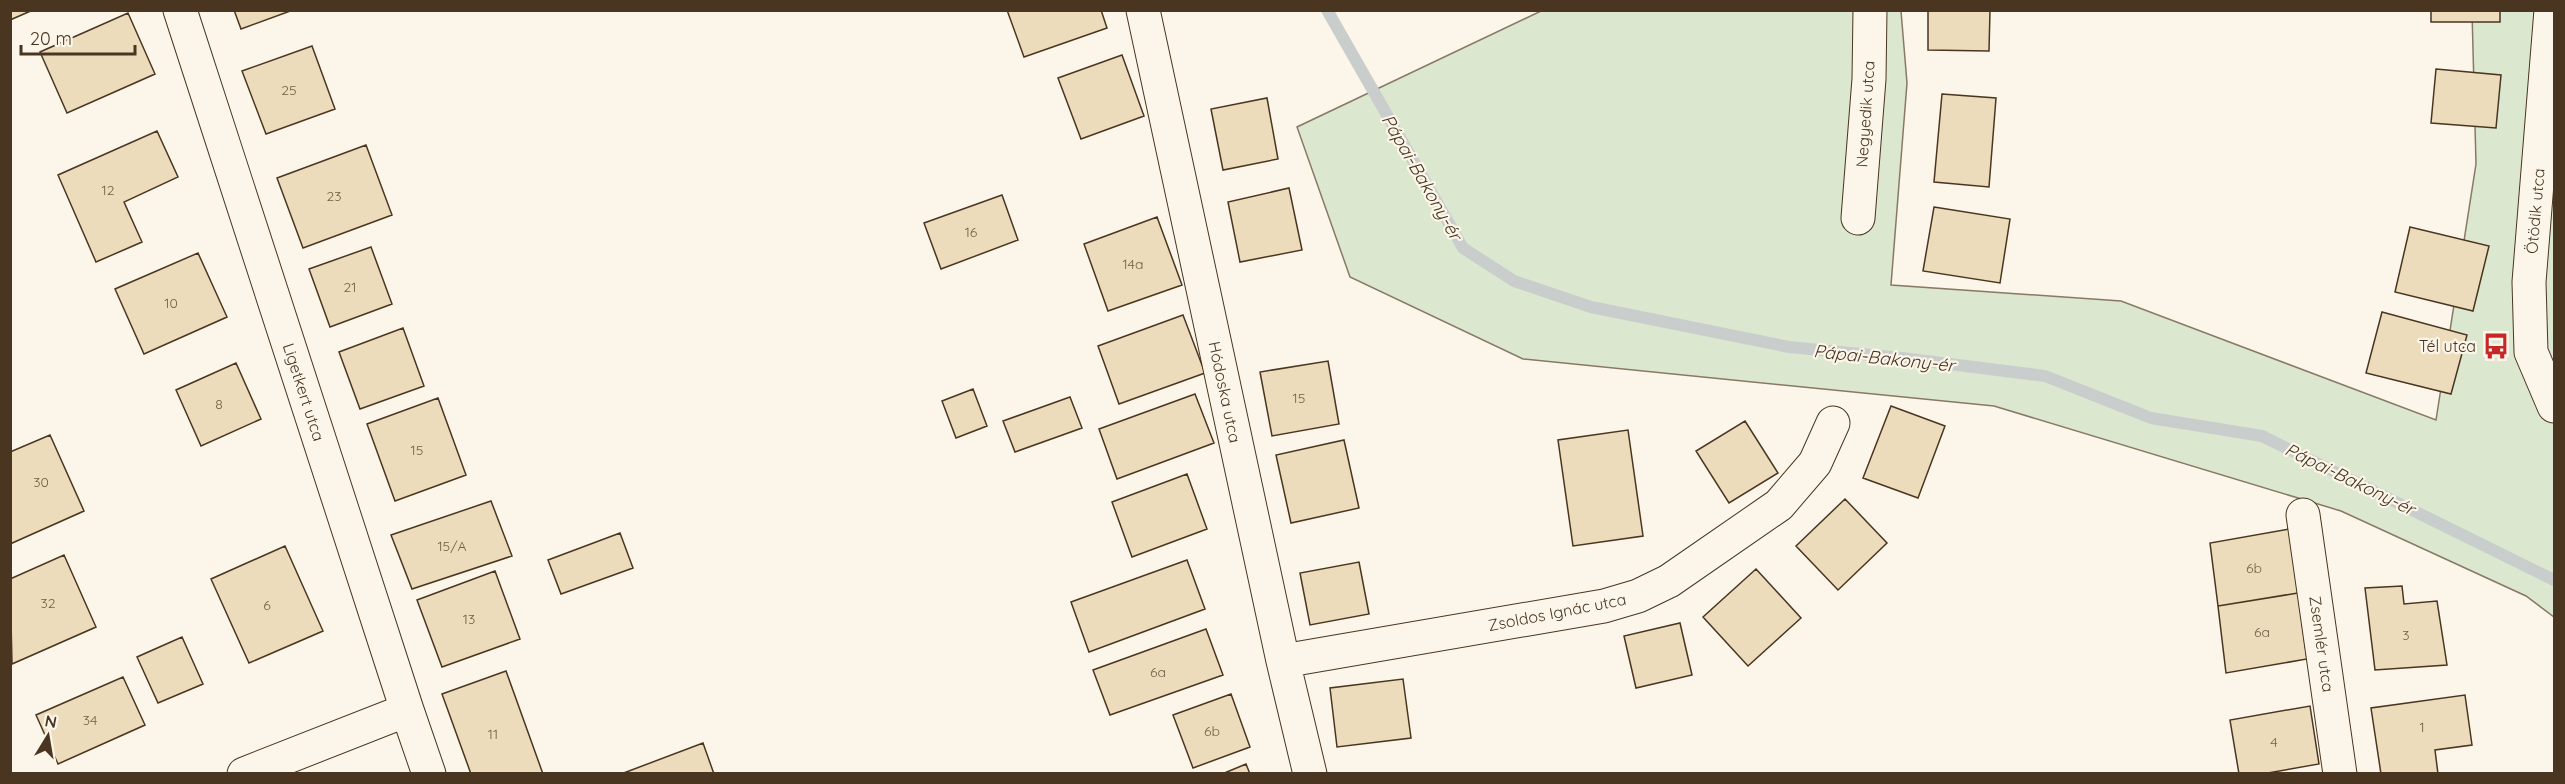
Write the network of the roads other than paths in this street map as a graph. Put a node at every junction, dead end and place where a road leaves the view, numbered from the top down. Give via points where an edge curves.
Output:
1 (180, 10) edge
2 (1143, 10) edge
3 (1870, 10) edge
4 (2551, 10) edge
5 (2545, 211) edge
6 (1858, 218) dead end
7 (2554, 406) edge
8 (1833, 423) dead end
9 (2303, 515) dead end
10 (1283, 661) junction
11 (406, 710) junction
12 (244, 774) edge
13 (429, 774) edge
14 (1310, 774) edge
15 (2340, 774) edge

1 - 11 street, Ligetkert utca
2 - 10 street, Hódoska utca
3 - 6 street, Negyedik utca
4 - 5 street, Ötödik utca
5 - 7 street, Ötödik utca via 2529,282 2531,352
8 - 10 street, Zsoldos Ignác utca via 1815,463 1779,505 1669,581 1638,596 1604,606
9 - 15 street, Zsemlér utca
10 - 14 street, Hódoska utca
11 - 12 street
11 - 13 street, Ligetkert utca

